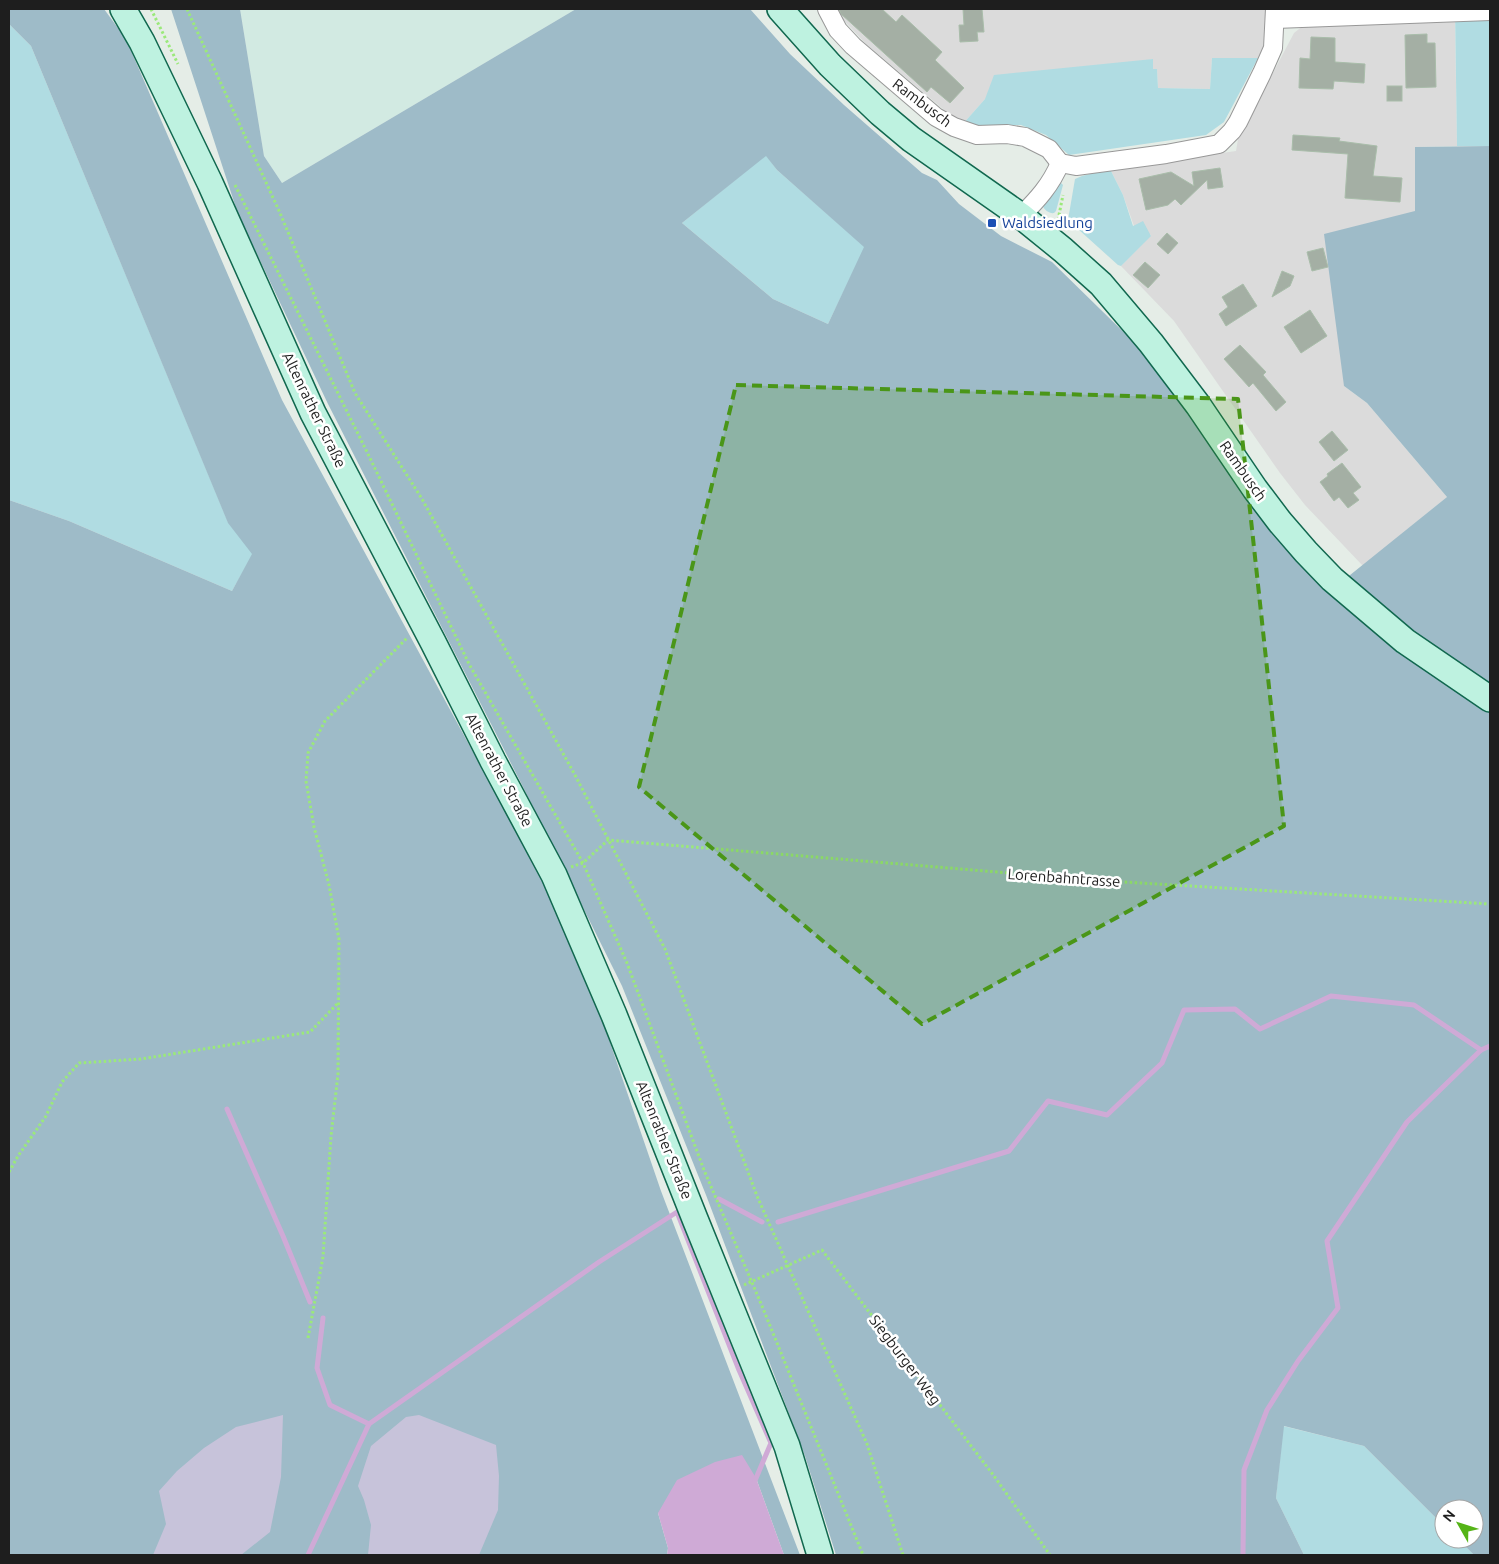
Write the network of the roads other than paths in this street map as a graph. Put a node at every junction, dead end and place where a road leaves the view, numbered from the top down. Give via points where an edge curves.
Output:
1 (123, 9) edge
2 (780, 9) edge
3 (827, 9) edge
4 (1490, 11) edge
5 (1275, 14) edge
6 (1068, 165) junction
7 (1021, 216) junction
8 (1490, 700) edge
9 (820, 1555) edge

1 - 9 street, Altenrather Straße via 210,183 313,413 554,875 788,1446
2 - 7 street, Rambusch via 830,65 880,113 918,145
3 - 6 street, Rambusch via 838,30 853,46 936,117 976,136 1007,134 1025,137 1049,149
4 - 5 street
5 - 6 street via 1273,48 1238,122 1219,144 1166,154
6 - 7 street via 1055,175
7 - 8 street, Rambusch via 1101,284 1131,318 1198,405 1232,458 1280,522 1332,579 1405,641

